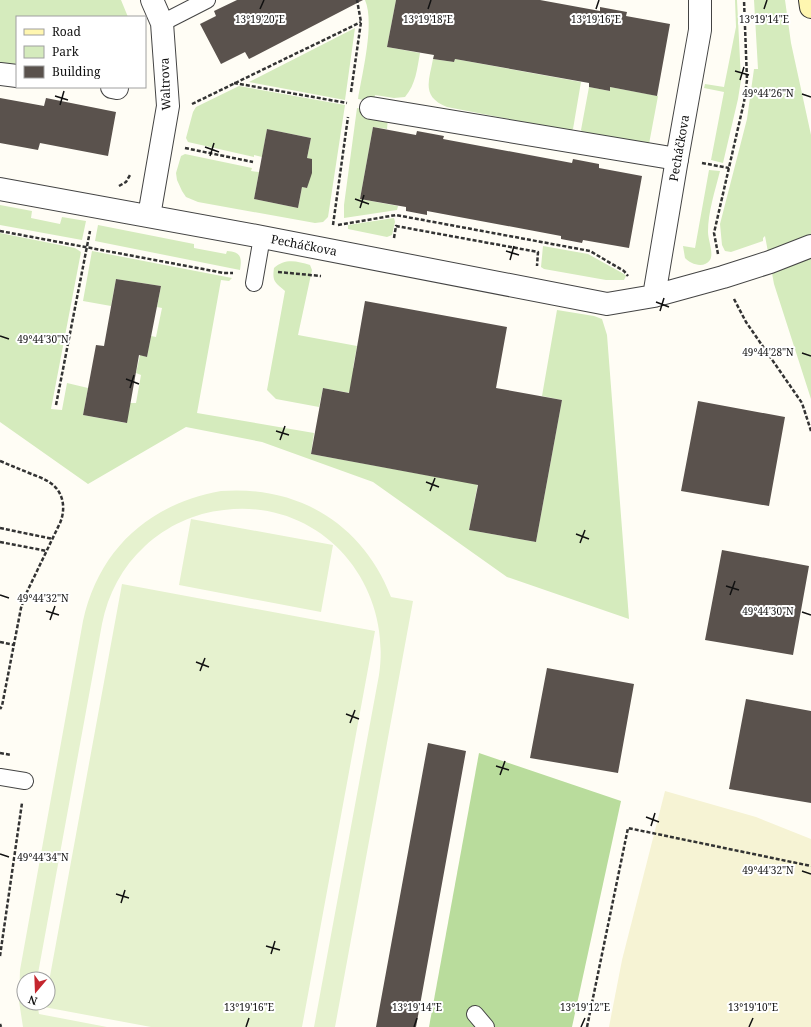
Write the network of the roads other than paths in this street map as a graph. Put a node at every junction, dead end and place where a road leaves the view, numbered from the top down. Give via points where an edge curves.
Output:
1 (152, 0) edge
2 (207, 0) edge
3 (700, 0) edge
4 (810, 0) edge
5 (811, 7) edge
6 (162, 24) junction
7 (0, 74) edge
8 (16, 76) edge
9 (371, 108) road end
10 (677, 159) junction
11 (0, 189) edge
12 (149, 216) junction
13 (262, 238) junction
14 (811, 246) edge
15 (255, 277) road end
16 (654, 296) junction
17 (0, 776) edge
18 (25, 781) road end
19 (475, 1014) dead end
20 (486, 1027) edge

1 - 6 street, Waltrova
2 - 6 lane
3 - 10 street, Pecháčkova via 700,30
4 - 5 main road
6 - 12 street, Waltrova via 168,106
7 - 8 street
9 - 10 street
10 - 16 street, Pecháčkova
11 - 12 street, Pecháčkova
12 - 13 street, Pecháčkova
13 - 15 lane
13 - 16 street, Pecháčkova via 607,304
14 - 16 street via 723,277
17 - 18 lane
19 - 20 lane

